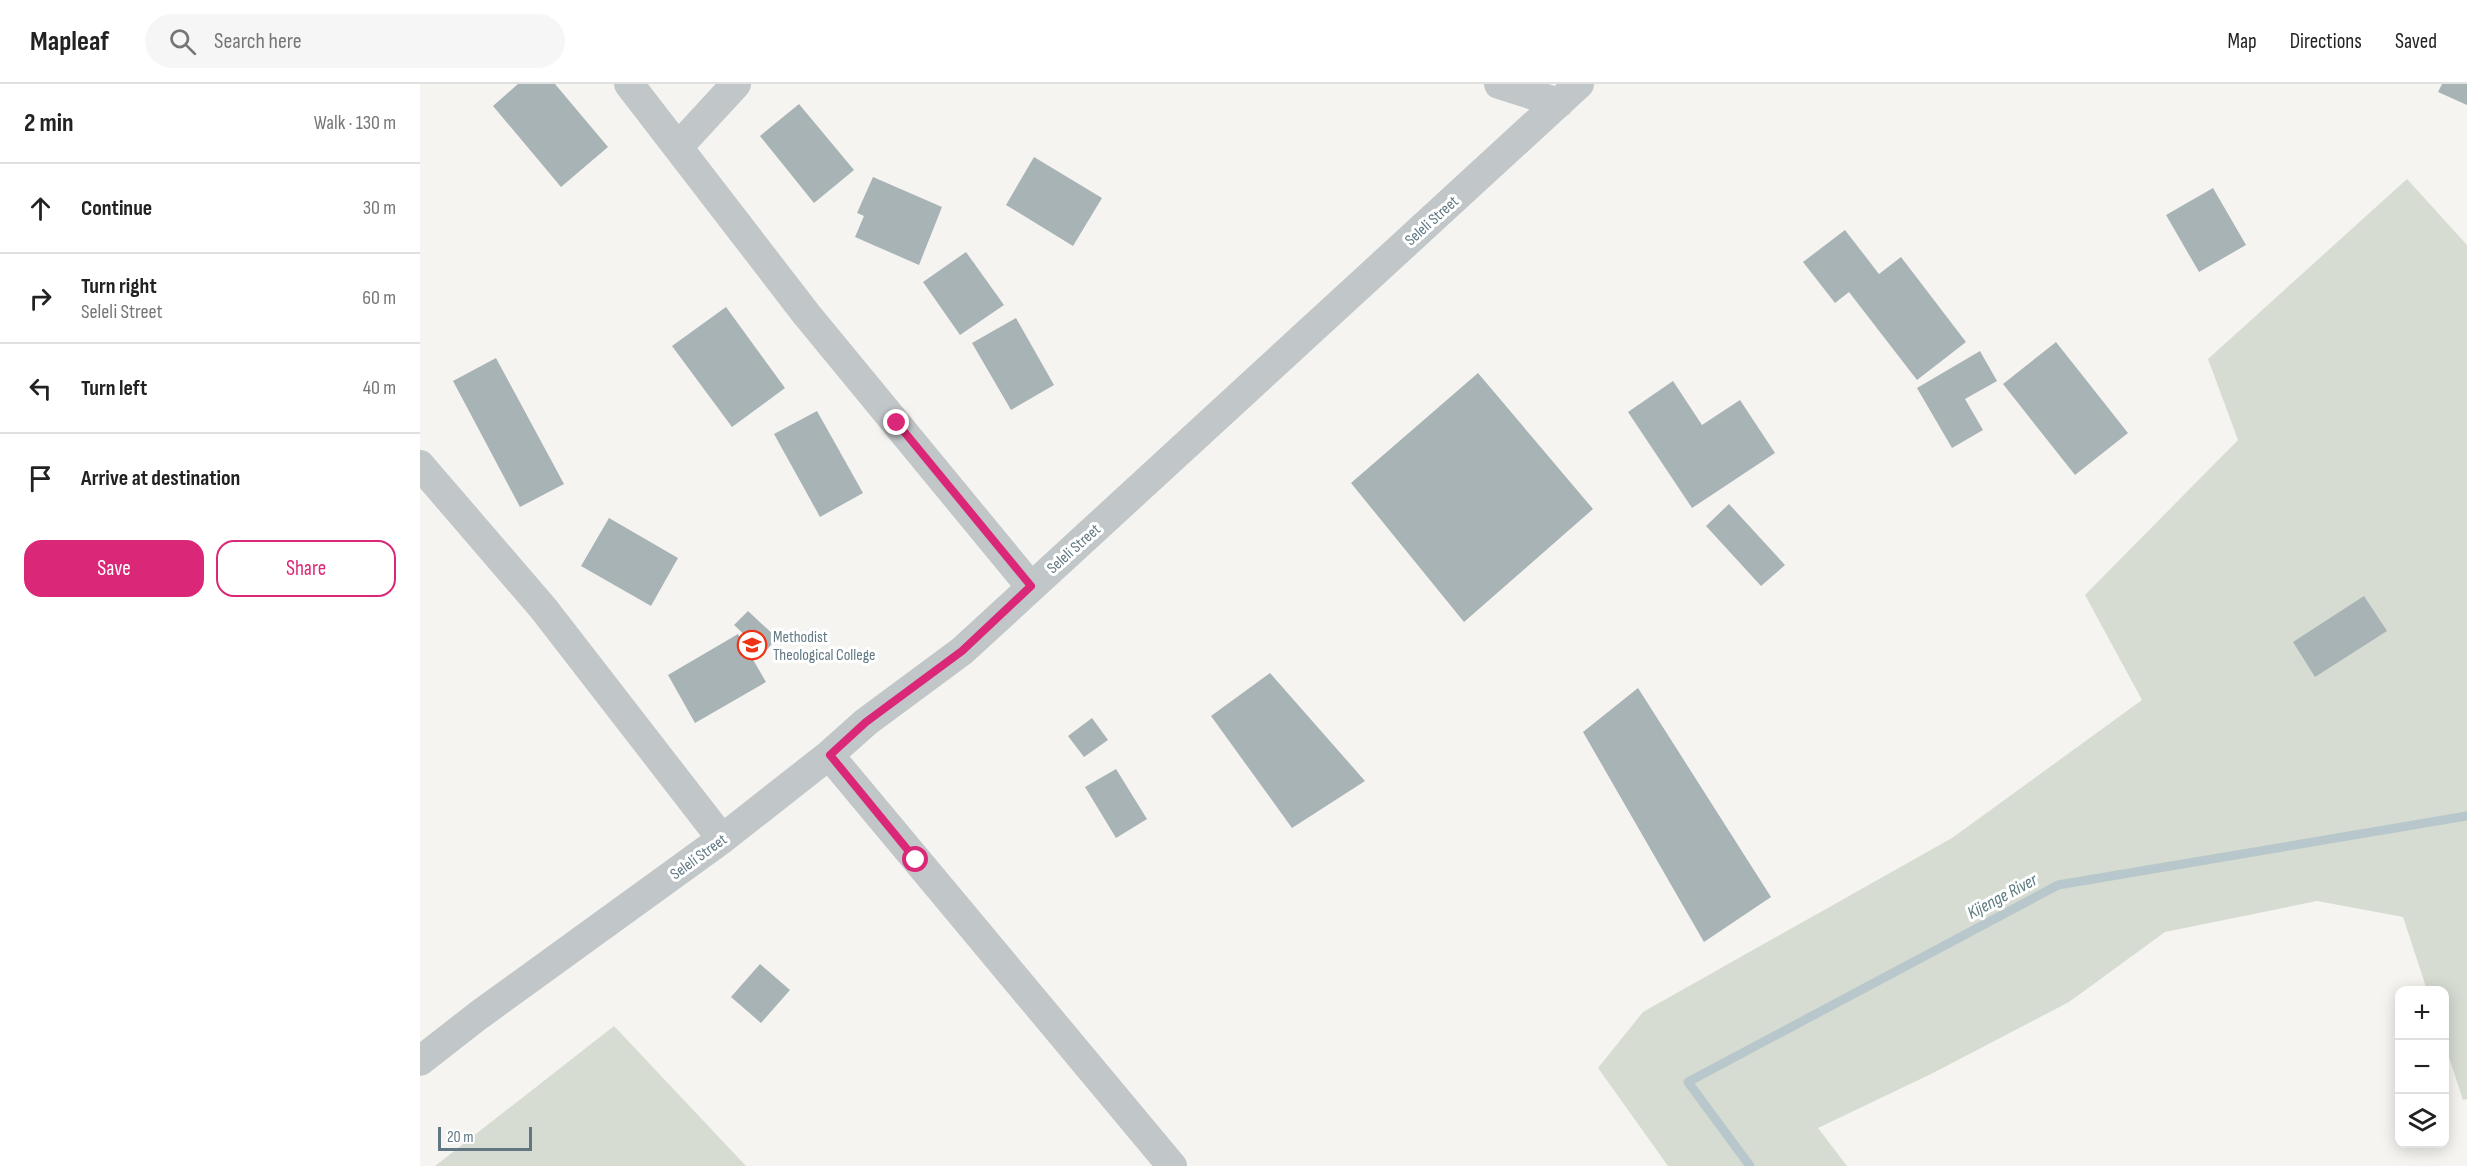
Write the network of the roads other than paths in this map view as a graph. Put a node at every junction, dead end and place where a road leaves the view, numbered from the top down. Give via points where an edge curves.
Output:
1 (629, 84) edge
2 (736, 84) edge
3 (1499, 84) edge
4 (1569, 94) edge
5 (678, 147) junction
6 (420, 465) edge
7 (1031, 586) junction
8 (830, 755) junction
9 (722, 839) junction
10 (420, 1061) edge
11 (1172, 1166) edge

1 - 5 street
2 - 5 street
3 - 4 street
4 - 7 street, Seleli Street
5 - 7 street via 807,315
6 - 9 street via 543,608
7 - 8 street, Seleli Street via 962,651 866,722
8 - 9 street, Seleli Street
8 - 11 street
9 - 10 street, Seleli Street

